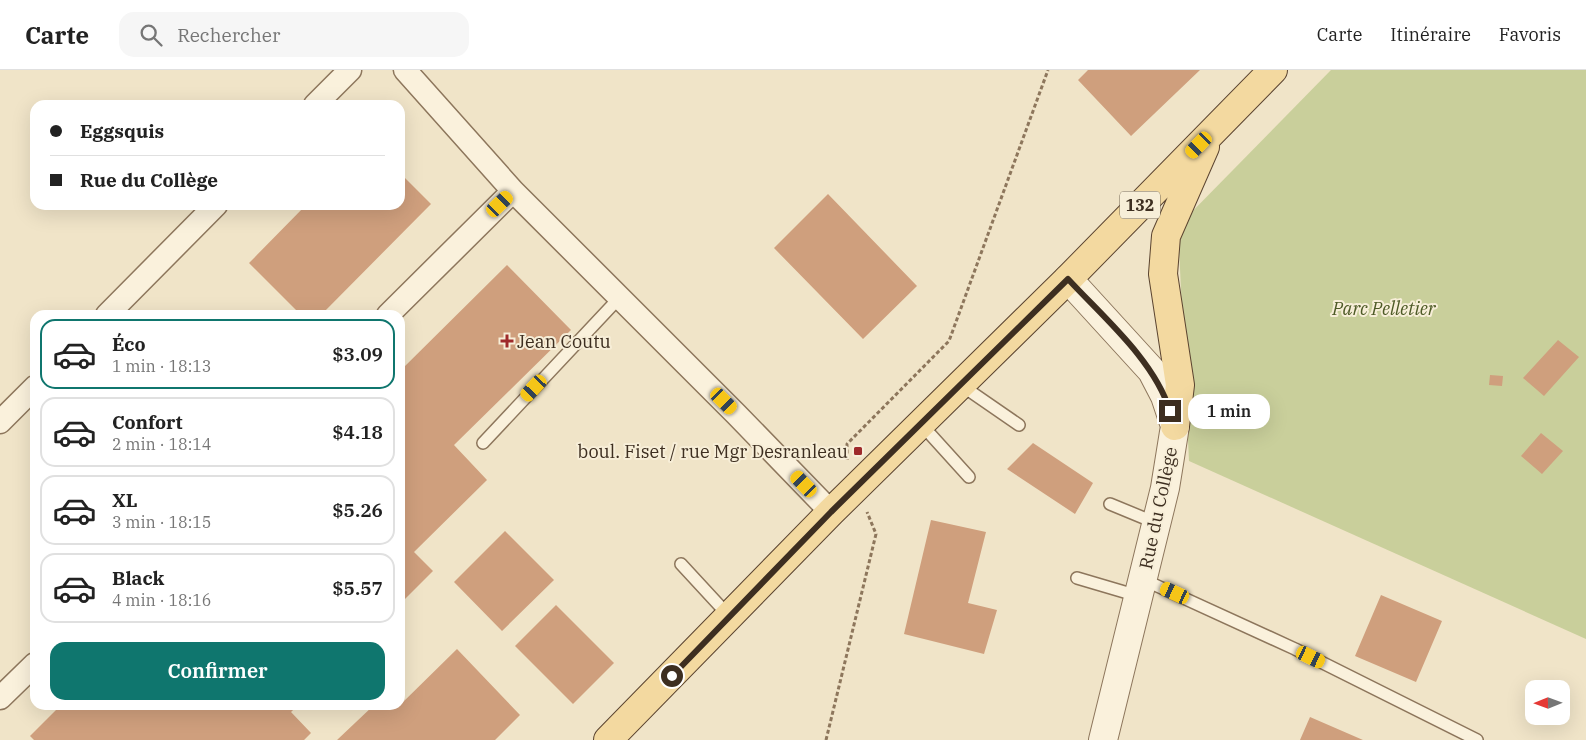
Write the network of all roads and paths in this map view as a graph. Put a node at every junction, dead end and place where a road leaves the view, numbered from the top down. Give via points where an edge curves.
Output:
1 (350, 70) edge
2 (405, 70) edge
3 (1273, 70) edge
4 (320, 100) edge
5 (1212, 132) junction
6 (514, 191) junction
7 (211, 210) edge
8 (1068, 279) junction
9 (620, 297) junction
10 (112, 310) edge
11 (393, 310) edge
12 (961, 385) junction
13 (30, 392) edge
14 (0, 422) edge
15 (921, 424) junction
16 (1019, 425) dead end
17 (1175, 426) junction
18 (483, 443) dead end
19 (969, 477) dead end
20 (1110, 504) dead end
21 (831, 512) junction
22 (1156, 523) junction
23 (680, 564) dead end
24 (1077, 578) dead end
25 (1140, 588) junction
26 (730, 617) junction
27 (30, 669) edge
28 (0, 698) edge
29 (608, 740) edge
30 (1103, 740) edge
31 (1477, 740) edge

1 - 4 street
2 - 6 street
3 - 5 main road, 132
5 - 8 main road, 132
5 - 17 main road via 1166,236 1162,274 1180,384
6 - 9 street
6 - 11 street
7 - 10 street
8 - 12 main road, 132
8 - 17 street, Rue du Collège via 1152,371 1166,396
9 - 18 lane
9 - 21 street
12 - 15 main road, 132
12 - 16 lane
13 - 14 street
15 - 19 lane
15 - 21 main road, 132
17 - 22 street, Rue du Collège
20 - 22 lane
21 - 26 main road, 132
22 - 25 street, Rue du Collège
23 - 26 lane
24 - 25 lane
25 - 30 street, Rue du Collège
25 - 31 lane via 1295,649
26 - 29 main road, 132
27 - 28 street

